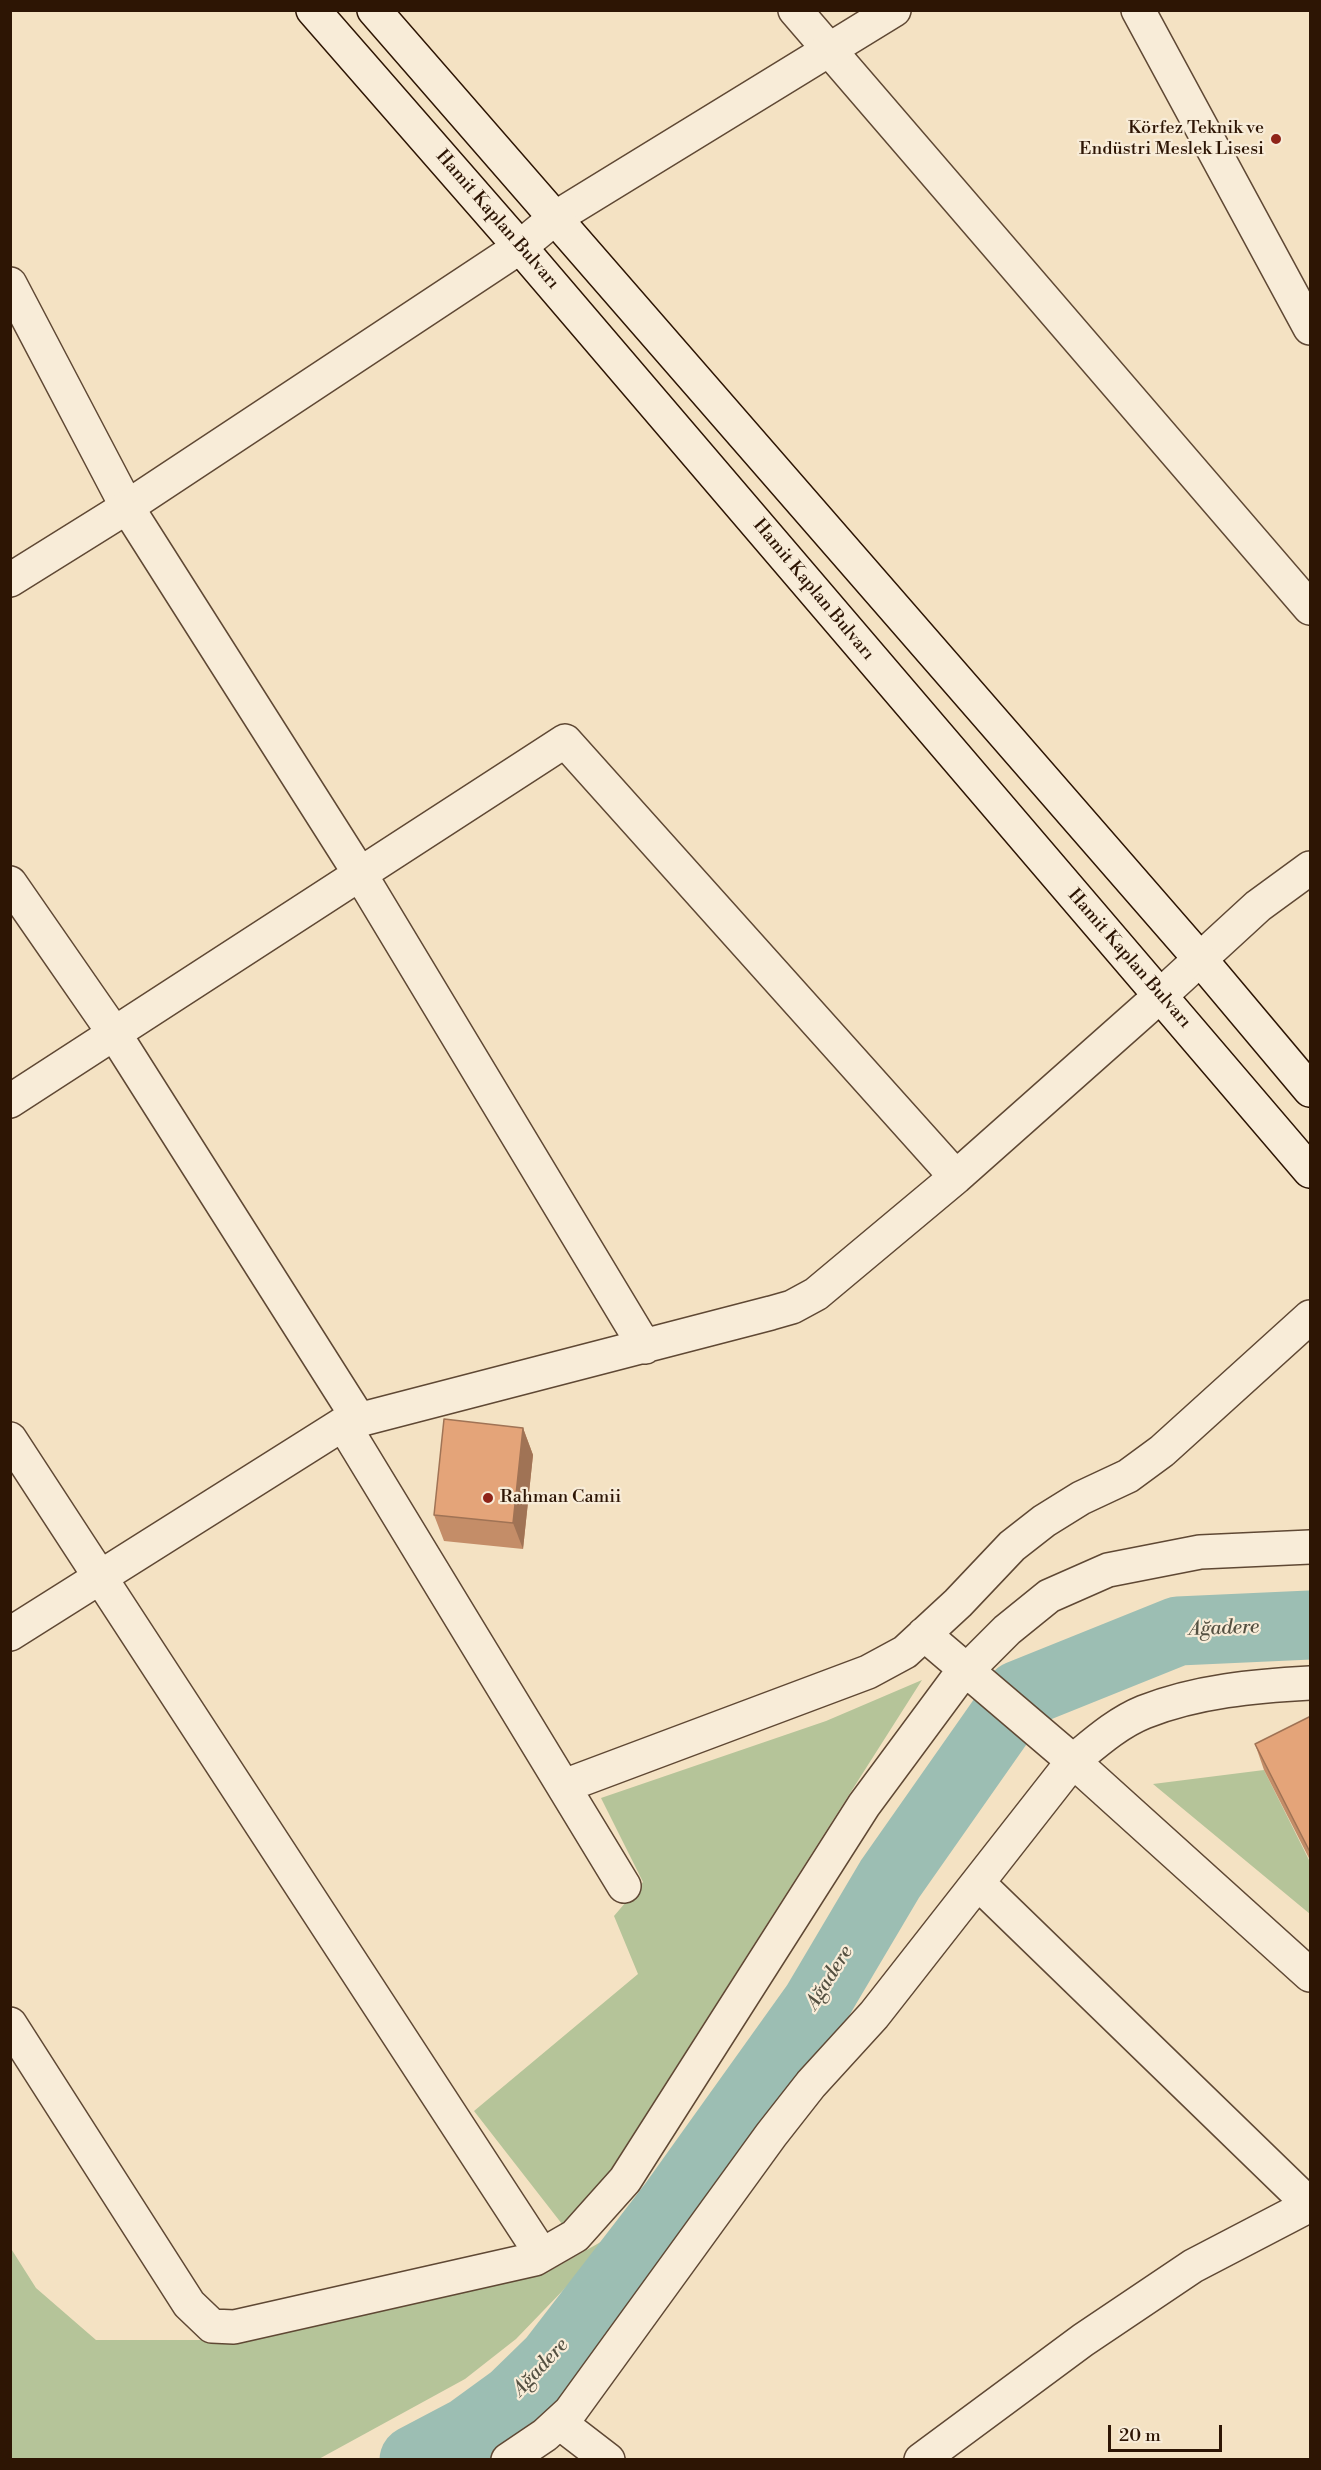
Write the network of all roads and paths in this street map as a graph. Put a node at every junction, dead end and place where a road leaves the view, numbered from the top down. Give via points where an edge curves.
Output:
1 (313, 10) edge
2 (374, 10) edge
3 (795, 10) edge
4 (894, 10) edge
5 (1138, 10) edge
6 (831, 50) junction
7 (555, 218) junction
8 (520, 247) junction
9 (10, 284) edge
10 (1311, 328) edge
11 (127, 507) junction
12 (10, 580) edge
13 (1311, 608) edge
14 (1311, 868) edge
15 (360, 874) junction
16 (10, 883) edge
17 (1200, 959) junction
18 (1160, 996) junction
19 (114, 1033) junction
20 (1311, 1090) edge
21 (10, 1101) edge
22 (1311, 1171) edge
23 (956, 1177) junction
24 (1311, 1317) edge
25 (645, 1347) junction
26 (351, 1421) junction
27 (10, 1439) edge
28 (1311, 1547) edge
29 (101, 1577) junction
30 (10, 1634) edge
31 (924, 1634) junction
32 (977, 1679) junction
33 (1311, 1683) edge
34 (1073, 1761) junction
35 (564, 1786) junction
36 (978, 1883) junction
37 (624, 1886) dead end
38 (1311, 1975) edge
39 (10, 2024) edge
40 (1310, 2205) edge
41 (542, 2255) junction
42 (560, 2423) junction
43 (508, 2460) edge
44 (608, 2460) edge
45 (921, 2460) edge

1 - 8 street, Hamit Kaplan Bulvarı
2 - 7 street
3 - 6 street
4 - 6 street
5 - 10 street
6 - 7 street
6 - 13 street
7 - 8 street
7 - 17 street
8 - 11 street
8 - 18 street, Hamit Kaplan Bulvarı
9 - 11 street
11 - 12 street
11 - 15 street
14 - 17 street via 1258,906
15 - 19 street
15 - 23 street via 565,741
15 - 25 street
16 - 19 street
17 - 18 street
17 - 20 street
18 - 22 street, Hamit Kaplan Bulvarı
18 - 23 street
19 - 21 street
19 - 26 street
23 - 25 street via 816,1294 771,1314
24 - 31 street via 1162,1451 1128,1476 1044,1521 1020,1540
25 - 26 street
26 - 29 street
26 - 35 street
27 - 29 street
28 - 32 street via 1200,1552 1108,1570 1049,1596 1007,1630
29 - 30 street
29 - 41 street
31 - 32 street
31 - 35 street via 905,1652 868,1672
32 - 34 street
32 - 41 street via 955,1682 864,1805 625,2180 575,2236
33 - 34 street via 1254,1686 1192,1697 1143,1712 1109,1731
34 - 36 street
34 - 38 street
35 - 37 street
36 - 40 street
36 - 42 street via 874,2015 771,2135
39 - 41 street via 189,2304 212,2326 234,2327
40 - 45 street via 1193,2266 1083,2340
42 - 43 street
42 - 44 street

